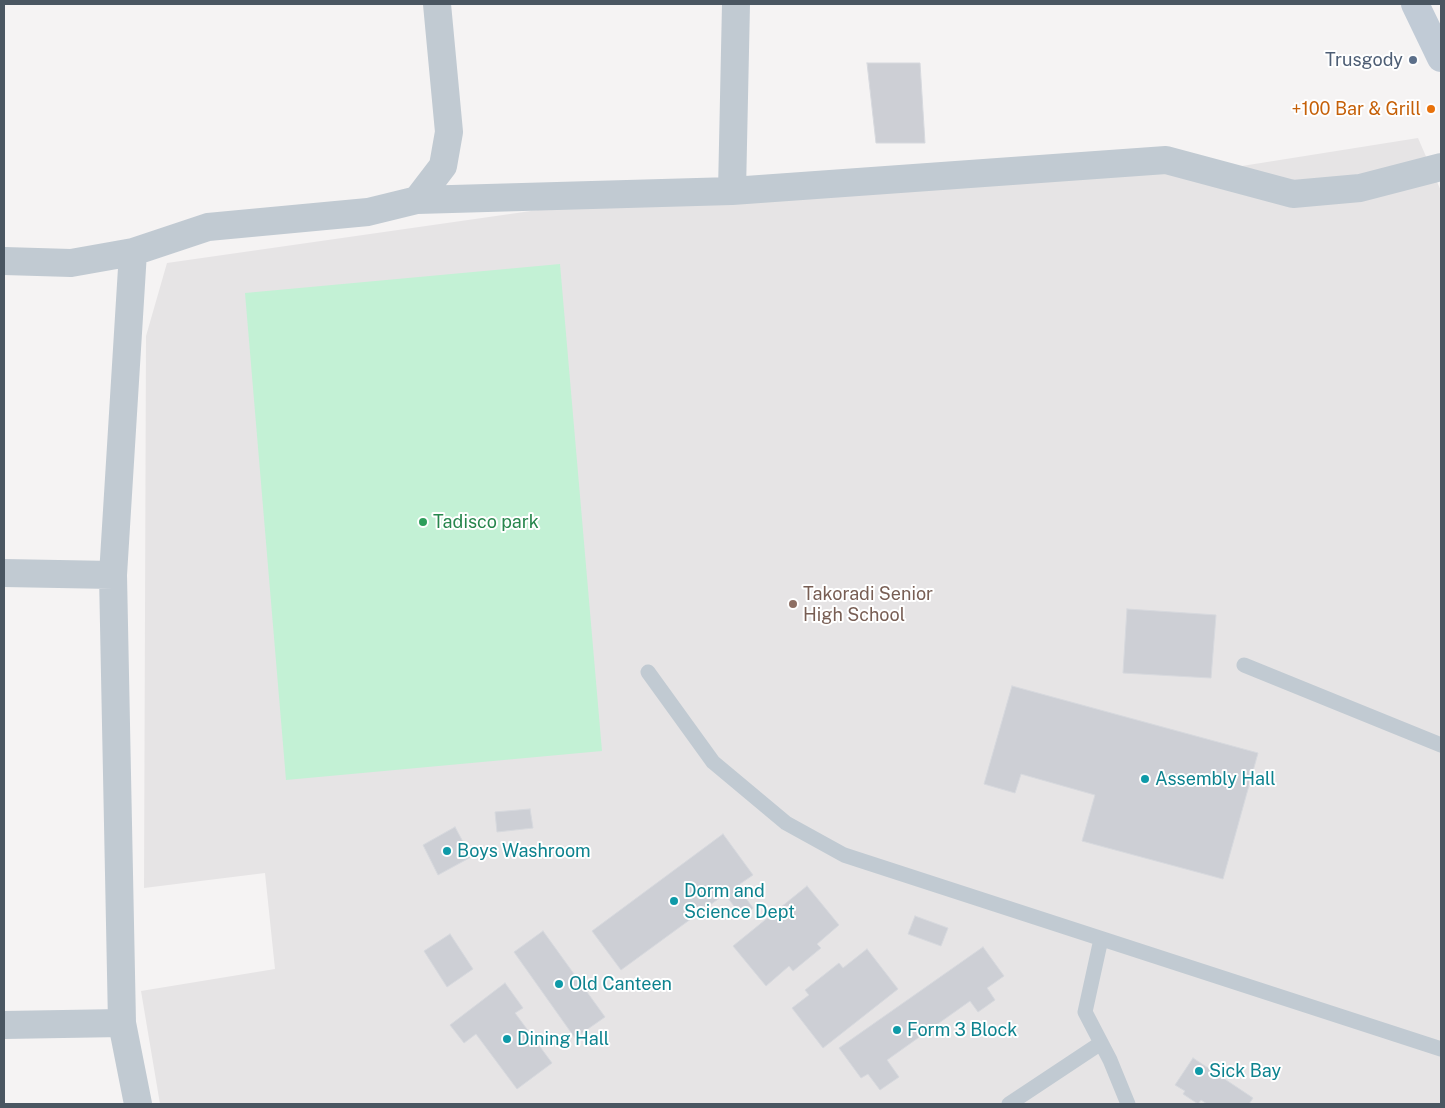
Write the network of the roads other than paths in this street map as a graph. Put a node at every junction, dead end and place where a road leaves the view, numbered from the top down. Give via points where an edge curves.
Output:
1 (437, 4) edge
2 (736, 4) edge
3 (1416, 4) edge
4 (1441, 58) edge
5 (1441, 167) edge
6 (732, 191) junction
7 (417, 200) junction
8 (133, 252) junction
9 (4, 261) edge
10 (4, 573) edge
11 (113, 575) junction
12 (1244, 665) dead end
13 (648, 672) dead end
14 (1441, 745) edge
15 (1101, 939) junction
16 (122, 1023) junction
17 (4, 1025) edge
18 (1101, 1043) junction
19 (1441, 1049) edge
20 (138, 1104) edge
21 (1009, 1104) edge
22 (1128, 1104) edge

1 - 7 street via 449,132 443,166
2 - 6 street
3 - 4 street
5 - 6 street via 1360,188 1293,194 1166,160
6 - 7 street
7 - 8 street via 368,212 208,227
8 - 9 street via 71,263
8 - 11 street
10 - 11 street
11 - 16 street
12 - 14 lane
13 - 15 lane via 713,762 786,824 844,855
15 - 18 lane via 1085,1012
15 - 19 lane
16 - 17 street
16 - 20 street
18 - 21 lane
18 - 22 lane

